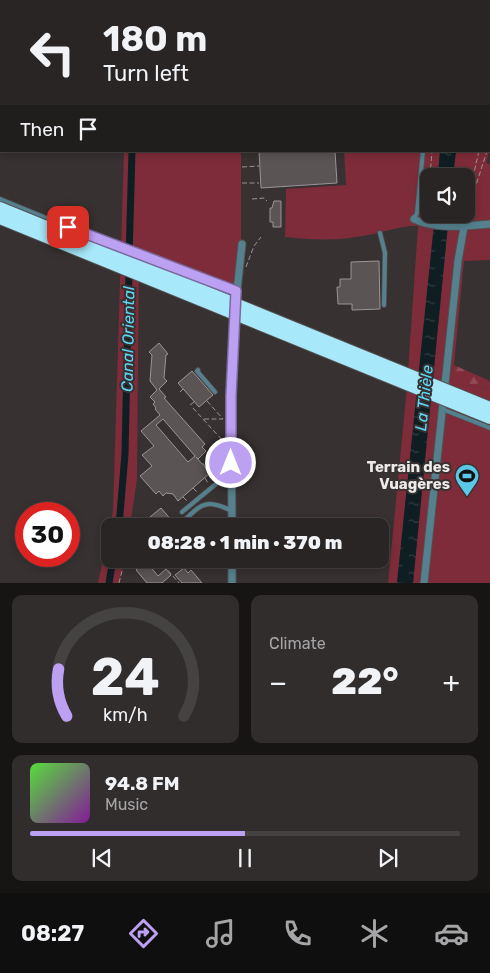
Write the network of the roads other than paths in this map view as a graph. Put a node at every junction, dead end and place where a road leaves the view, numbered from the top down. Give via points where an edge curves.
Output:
1 (423, 152) edge
2 (0, 200) edge
3 (0, 208) edge
4 (0, 218) edge
5 (419, 221) joint
6 (490, 224) edge
7 (463, 225) junction
8 (380, 232) dead end
9 (242, 244) dead end
10 (236, 291) junction
11 (384, 305) dead end
12 (198, 370) dead end
13 (215, 392) dead end
14 (490, 408) edge
15 (442, 410) junction
16 (490, 418) edge
17 (490, 428) edge
18 (223, 458) dead end
19 (231, 463) junction
20 (231, 478) junction
21 (232, 511) junction
22 (182, 512) dead end
23 (188, 518) edge
24 (232, 518) edge
25 (232, 568) edge
26 (232, 583) edge
27 (424, 583) edge

1 - 5 lane
2 - 10 lane
3 - 14 highway, bridge
4 - 16 highway, bridge
5 - 7 street
6 - 7 street
7 - 15 street
8 - 11 lane via 385,253
9 - 10 street
10 - 19 street
12 - 13 lane
15 - 17 lane
15 - 27 street
18 - 19 lane
19 - 20 street
20 - 21 street
20 - 22 lane via 222,479
21 - 23 lane via 213,503 205,504
21 - 24 street
25 - 26 street

